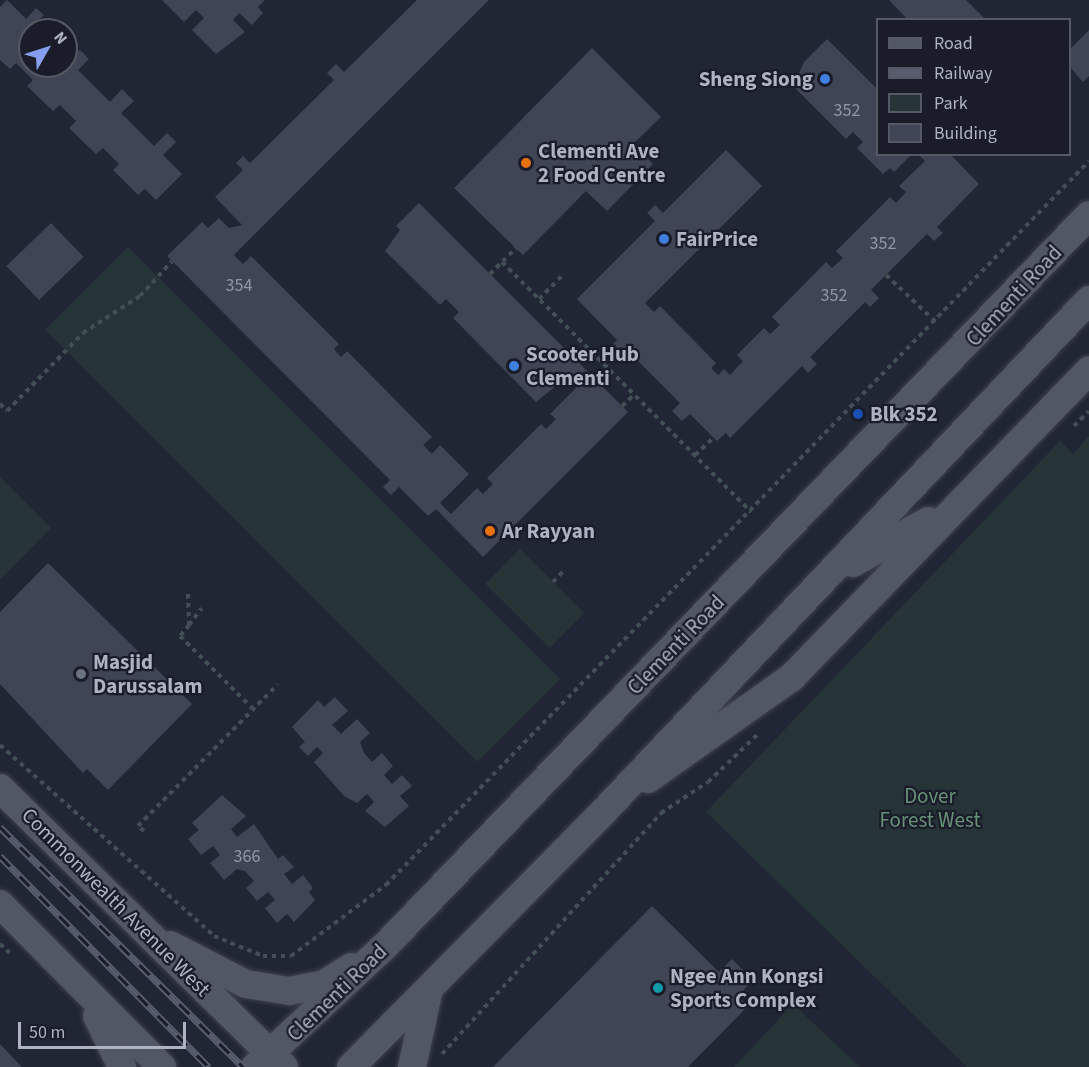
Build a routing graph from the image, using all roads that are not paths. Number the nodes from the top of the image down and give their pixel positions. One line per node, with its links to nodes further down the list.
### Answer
1 (1089, 215): 10 (main road, Clementi Road)
2 (1089, 300): 5 (main road)
3 (1089, 370): 4 (main road)
4 (967, 493): 5 (main road); 7 (main road)
5 (822, 584): 7 (main road)
6 (0, 788): 9 (main road, Commonwealth Avenue West)
7 (605, 810): 12 (main road)
8 (0, 904): 11 (main road)
9 (149, 935): 10 (main road); 13 (main road, Commonwealth Avenue West)
10 (386, 945): 13 (main road, Clementi Road)
11 (74, 980): 15 (main road); 16 (main road)
12 (429, 989): 14 (main road); 17 (main road)
13 (270, 1063)
14 (423, 1066)
15 (122, 1067)
16 (162, 1067)
17 (351, 1067)

